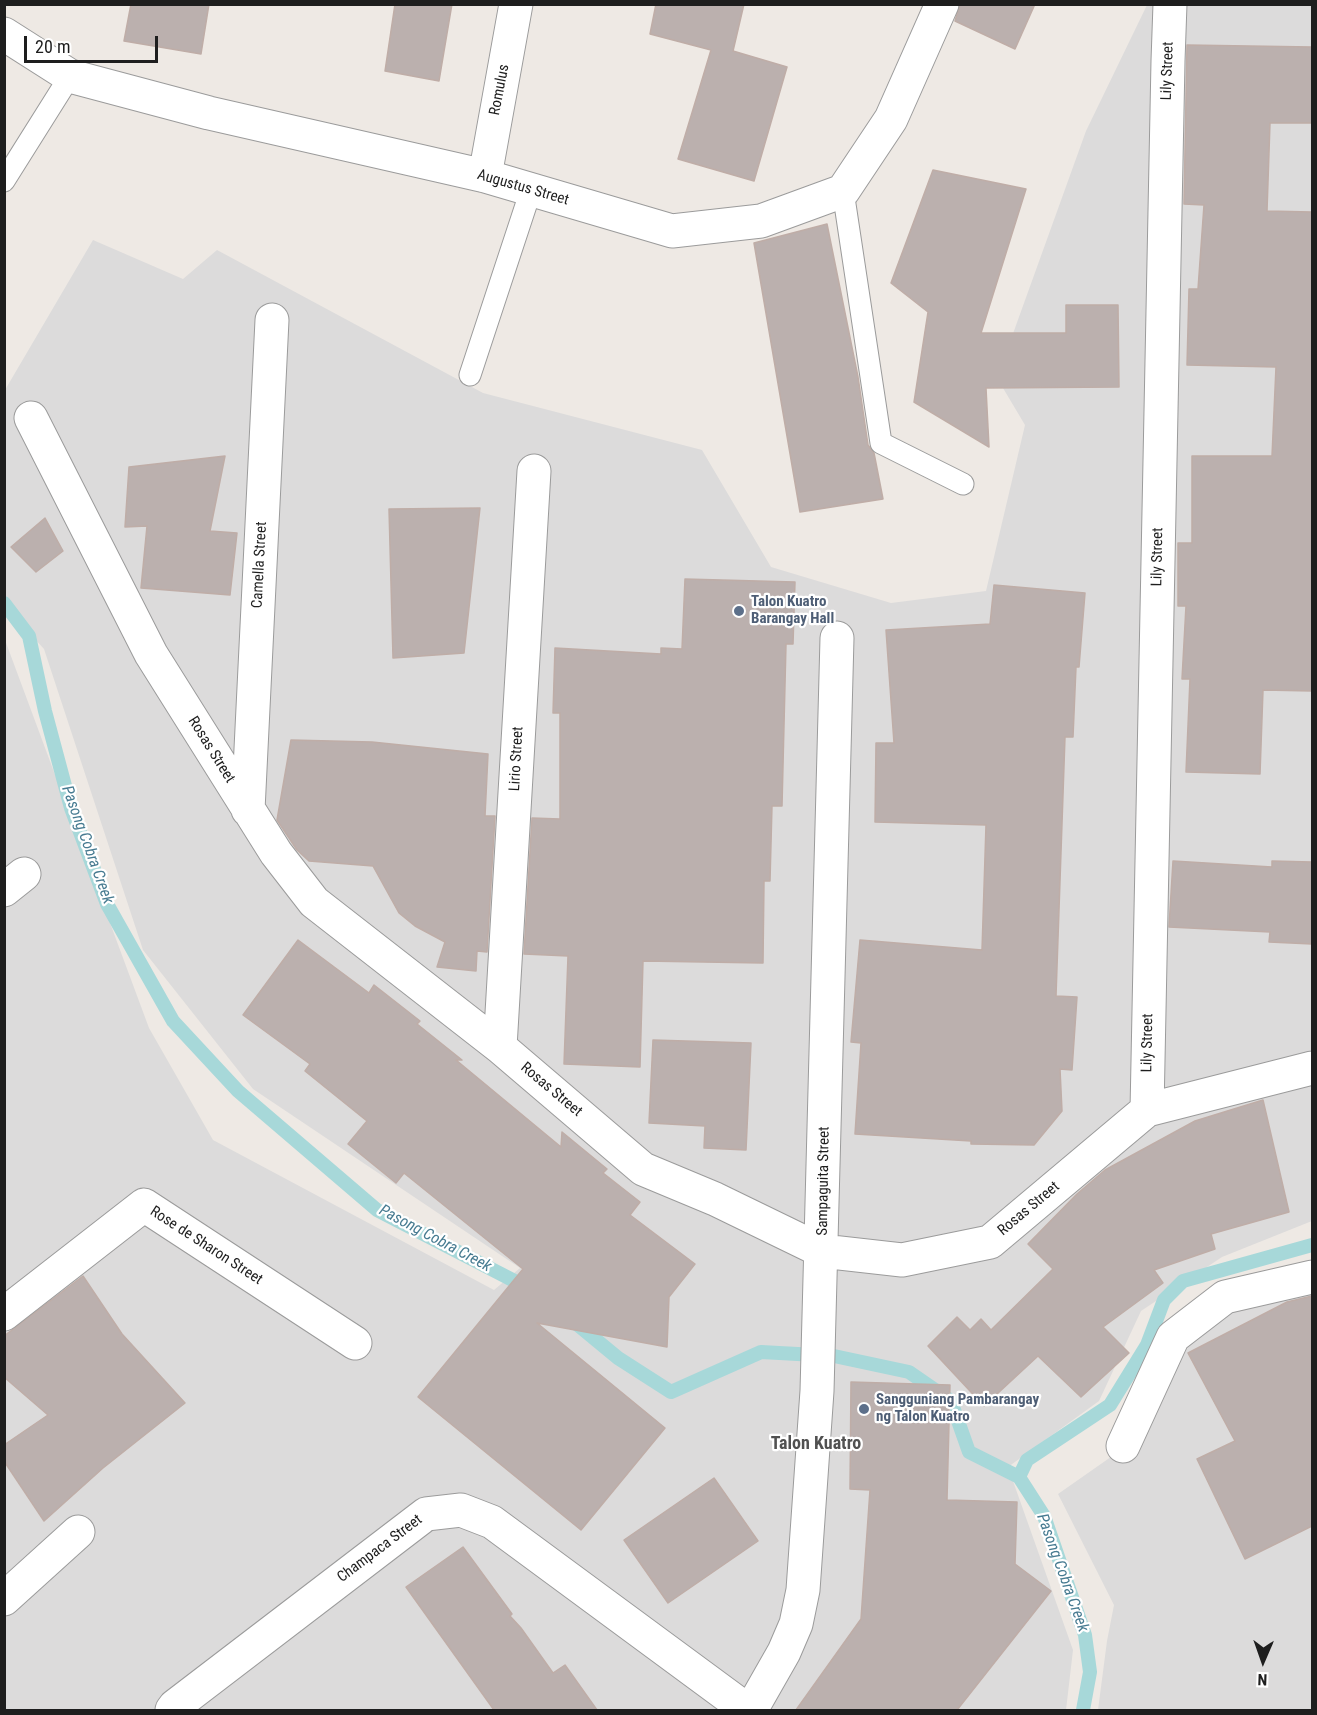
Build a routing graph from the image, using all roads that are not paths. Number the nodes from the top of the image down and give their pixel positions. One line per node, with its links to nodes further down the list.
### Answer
1 (516, 4): 6 (street, Romulus)
2 (942, 4): 9 (street)
3 (1170, 4): 19 (street, Lily Street)
4 (4, 34): 5 (street, Augustus Street)
5 (70, 76): 6 (street, Augustus Street); 7 (lane)
6 (484, 176): 8 (street, Augustus Street)
7 (4, 181)
8 (531, 190): 9 (street, Augustus Street); 11 (lane)
9 (843, 191): 14 (lane)
10 (272, 320): 16 (street, Camella Street)
11 (470, 375)
12 (31, 418): 16 (street, Rosas Street)
13 (534, 471): 17 (street, Lirio Street)
14 (963, 484)
15 (837, 638): 20 (street, Sampaguita Street)
16 (248, 810): 17 (street, Rosas Street)
17 (500, 1047): 20 (street, Rosas Street)
18 (1312, 1068): 19 (street, Rosas Street)
19 (1147, 1110): 20 (street, Rosas Street)
20 (822, 1251): 28 (street, Sampaguita Street)
21 (1312, 1277): 24 (street)
22 (4, 1314): 23 (street, Rose de Sharon Street)
23 (355, 1344)
24 (1123, 1446)
25 (78, 1532): 26 (street)
26 (4, 1599)
27 (172, 1710): 28 (street, Champaca Street)
28 (749, 1710)

